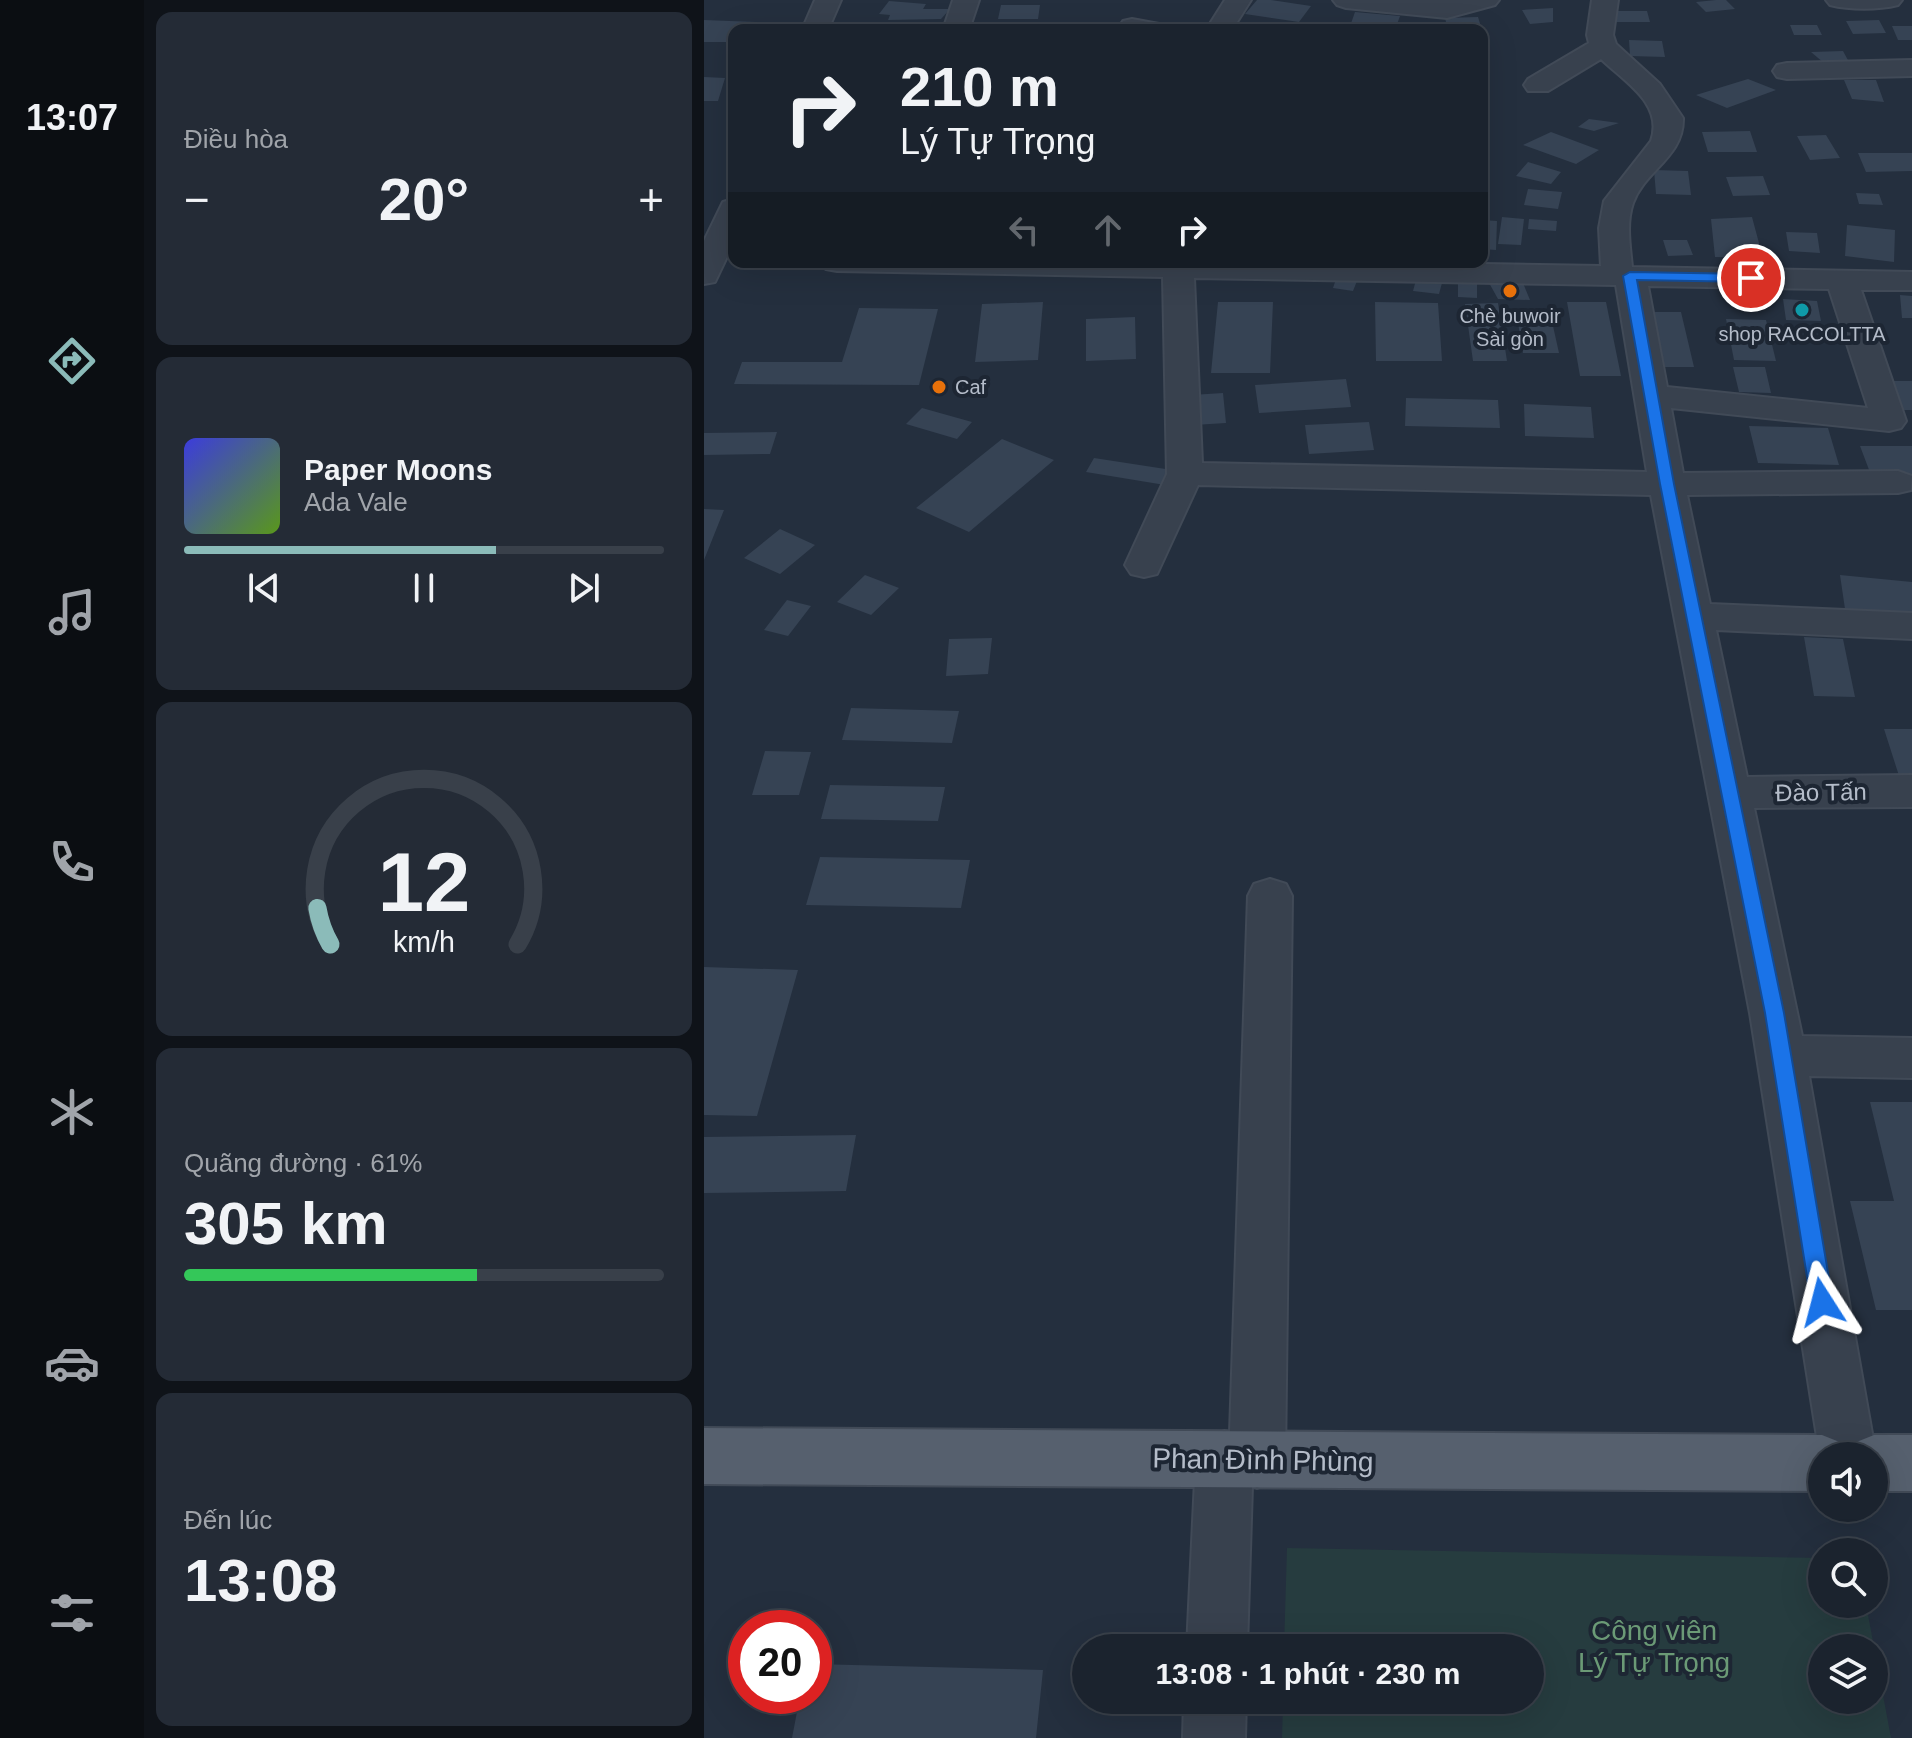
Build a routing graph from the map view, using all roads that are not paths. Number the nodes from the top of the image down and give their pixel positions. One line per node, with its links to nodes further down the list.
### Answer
1 (828, 0): 11 (street)
2 (966, 0): 12 (street)
3 (1238, 0): 13 (street)
4 (1346, 0): 5 (street)
5 (1486, 0)
6 (1605, 0): 14 (street)
7 (1839, 0): 8 (street)
8 (1889, 0)
9 (1909, 0): 10 (street)
10 (1912, 5)
11 (818, 24)
12 (958, 24)
13 (1223, 24)
14 (1603, 46): 17 (street); 22 (street)
15 (1912, 68): 16 (street)
16 (1787, 71)
17 (1538, 85)
18 (728, 223): 19 (street)
19 (714, 257)
20 (1162, 268): 21 (street)
21 (1178, 269): 22 (street); 26 (street)
22 (1624, 276): 23 (street); 25 (street)
23 (1842, 280): 24 (street); 25 (street)
24 (1912, 281)
25 (1651, 396): 28 (street)
26 (1185, 474): 28 (street); 29 (street)
27 (1898, 482): 28 (street)
28 (1667, 484): 30 (street)
29 (1144, 565)
30 (1693, 616): 31 (street); 33 (street)
31 (1912, 626)
32 (1912, 791): 33 (street, Đào Tấn)
33 (1730, 793): 35 (street)
34 (1270, 896): 39 (street)
35 (1782, 1056): 36 (street); 37 (street)
36 (1912, 1058)
37 (1846, 1442)
38 (704, 1456): 39 (main road, Phan Đình Phùng)
39 (1240, 1460): 40 (main road, Phan Đình Phùng); 41 (street)
40 (1808, 1463)
41 (1219, 1634)
42 (1215, 1714): 43 (street)
43 (1214, 1738)

